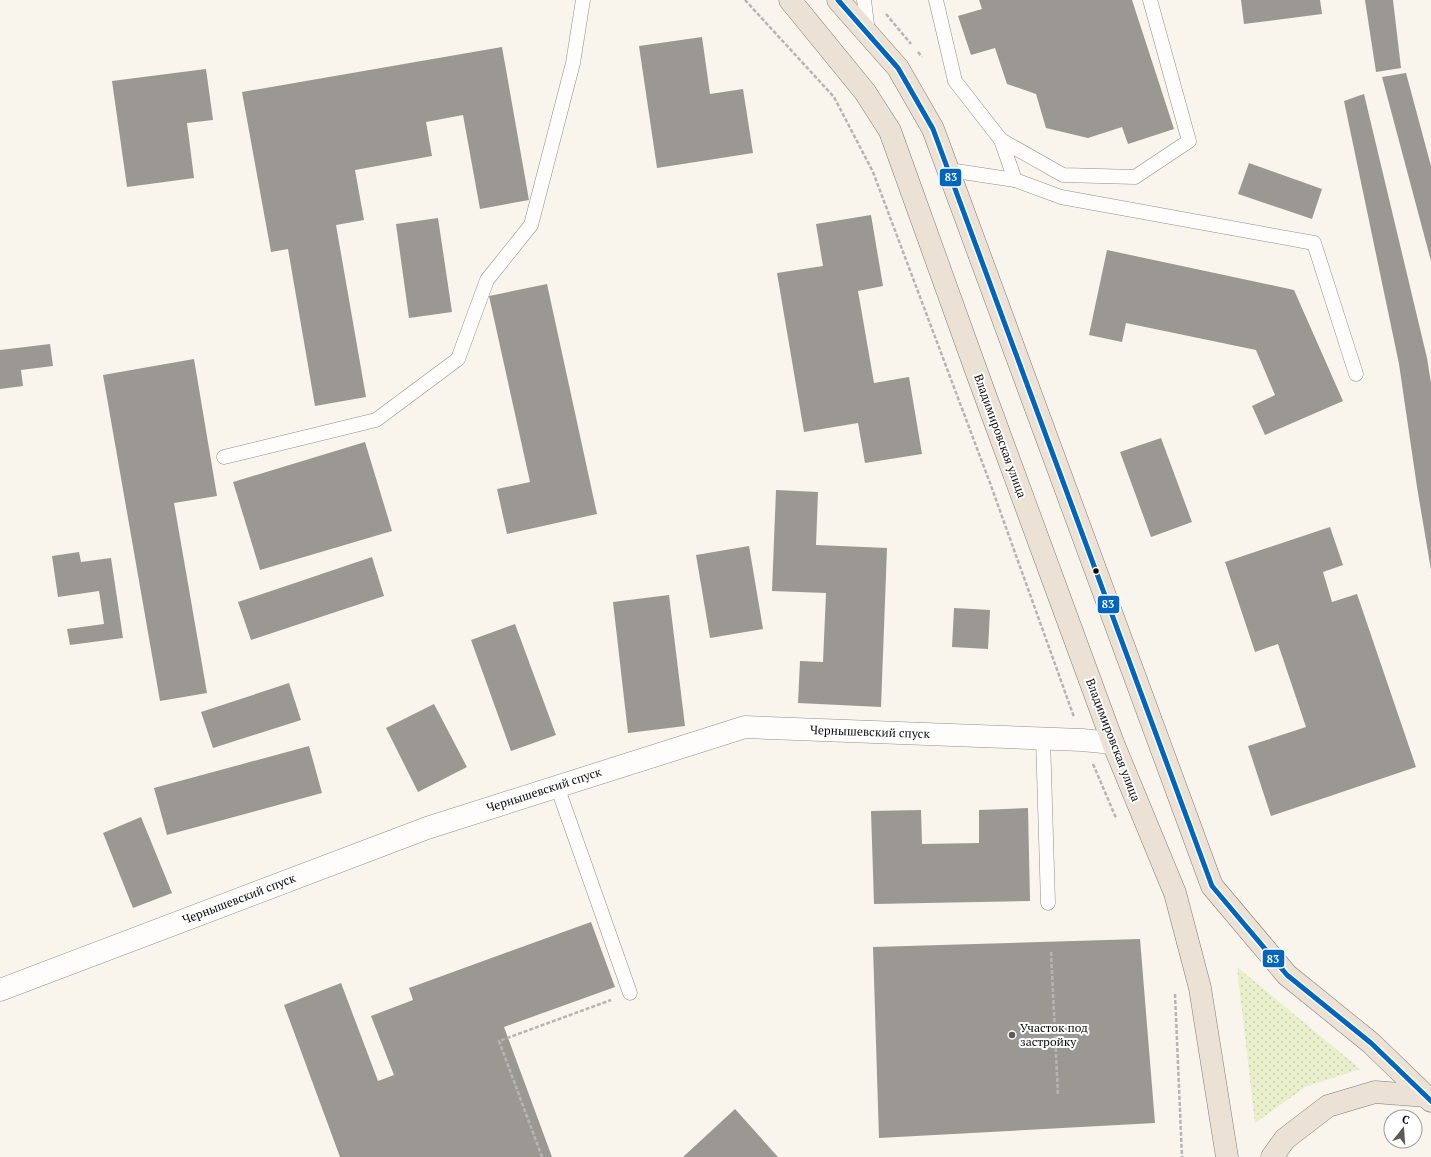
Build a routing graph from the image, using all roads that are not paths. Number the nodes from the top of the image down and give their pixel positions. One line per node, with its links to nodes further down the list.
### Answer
1 (583, 0): 12 (lane)
2 (790, 0): 14 (main road, Владимировская улица)
3 (838, 0): 7 (main road)
4 (864, 0): 7 (lane)
5 (936, 0): 8 (lane)
6 (1150, 0): 8 (lane)
7 (868, 34): 9 (main road)
8 (1001, 140): 10 (lane)
9 (949, 170): 10 (lane); 19 (main road)
10 (1015, 180): 11 (lane)
11 (1356, 374)
12 (224, 457)
13 (1043, 738): 14 (street, Чернышевский спуск); 15 (street, Чернышевский спуск); 16 (lane)
14 (1113, 743): 20 (main road, Владимировская улица)
15 (557, 786): 17 (street, Чернышевский спуск); 18 (lane)
16 (1048, 903)
17 (0, 990)
18 (630, 992)
19 (1429, 1098): 21 (main road)
20 (1227, 1157)
21 (1272, 1157)

